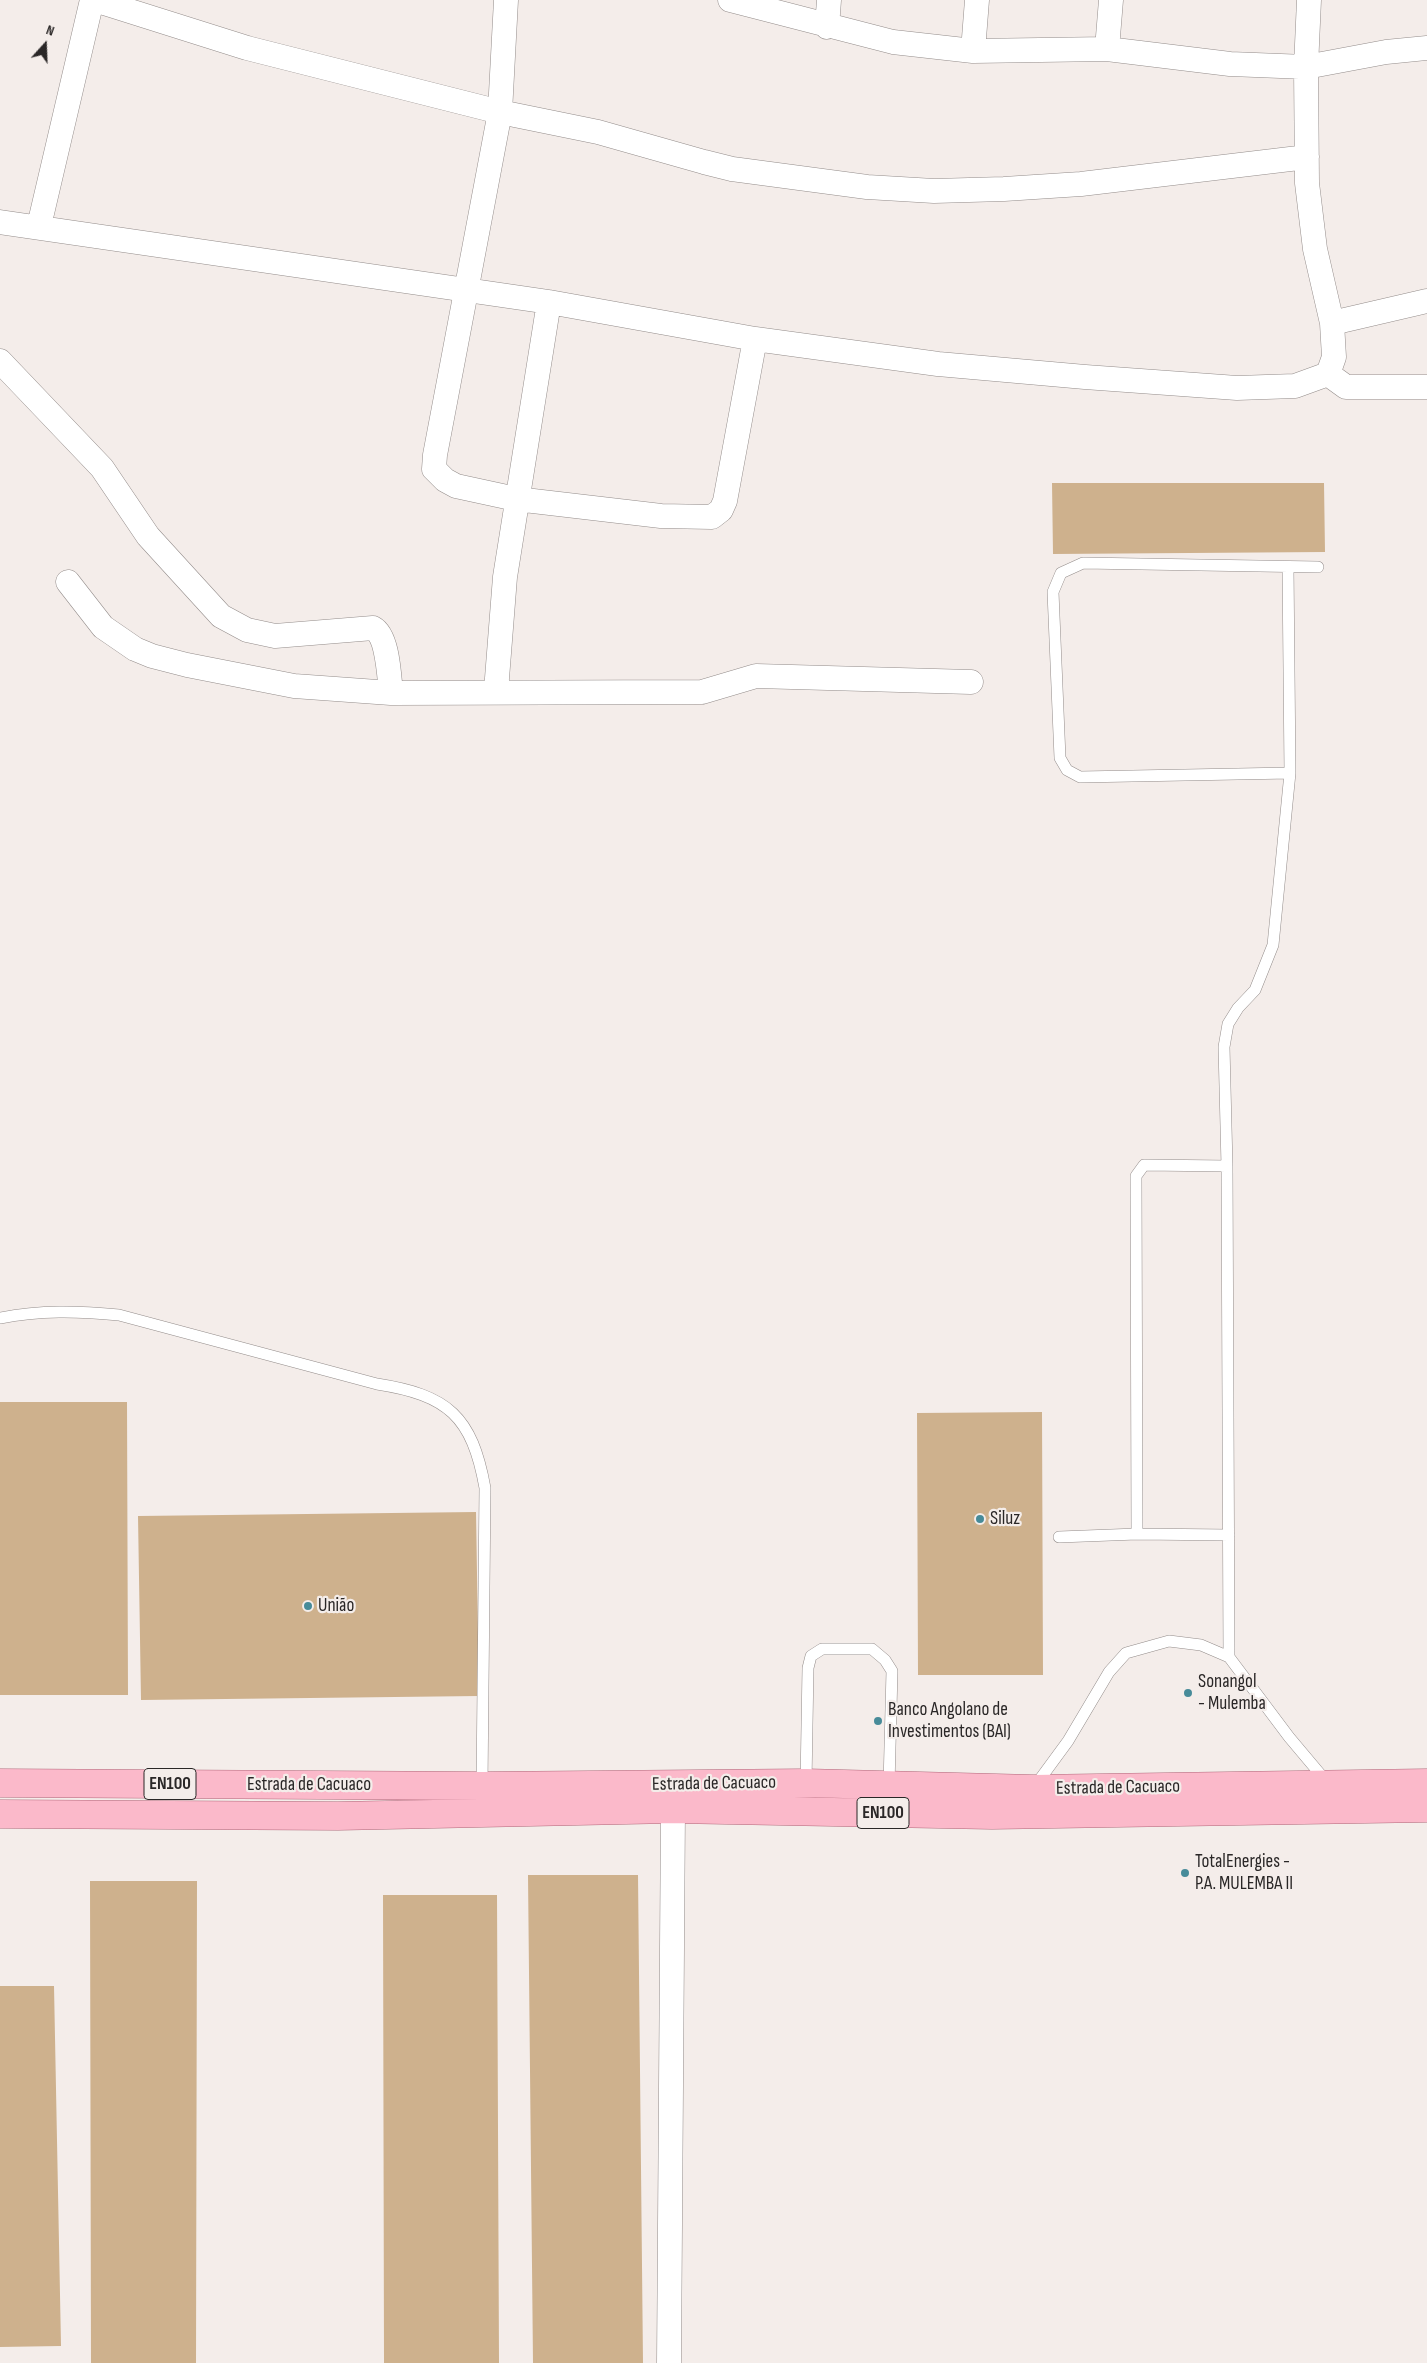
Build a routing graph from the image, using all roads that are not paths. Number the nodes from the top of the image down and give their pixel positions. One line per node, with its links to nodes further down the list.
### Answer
1 (93, 0): 13 (street); 16 (street)
2 (506, 0): 13 (street)
3 (730, 0): 8 (street)
4 (829, 0): 8 (street)
5 (978, 0): 11 (street)
6 (1111, 0): 9 (street)
7 (1309, 0): 12 (street)
8 (827, 27): 11 (street)
9 (1106, 48): 11 (street); 12 (street)
10 (1427, 48): 12 (street)
11 (973, 51)
12 (1306, 67): 14 (street)
13 (500, 112): 14 (street); 17 (street)
14 (1307, 158): 20 (street)
15 (0, 222): 16 (street)
16 (39, 226): 17 (street)
17 (467, 291): 19 (street); 25 (street)
18 (1427, 301): 20 (street)
19 (549, 302): 21 (street); 25 (street)
20 (1332, 323): 23 (street)
21 (755, 339): 23 (street); 25 (street)
22 (0, 362): 31 (street)
23 (1328, 374): 24 (street)
24 (1427, 387)
25 (516, 499): 30 (street)
26 (1288, 567): 27 (lane); 32 (lane); 32 (lane)
27 (1318, 567)
28 (68, 582): 31 (street)
29 (971, 682): 30 (street)
30 (496, 691): 31 (street)
31 (391, 692)
32 (1290, 773): 33 (lane)
33 (1227, 1166): 35 (lane); 36 (lane)
34 (0, 1318): 44 (lane)
35 (1137, 1534): 36 (lane); 37 (lane)
36 (1230, 1535): 38 (lane)
37 (1059, 1537)
38 (1229, 1657): 42 (lane); 45 (lane)
39 (0, 1783): 44 (main road, Estrada de Cacuaco / EN100)
40 (806, 1783): 43 (main road, Estrada de Cacuaco / EN100); 43 (lane); 44 (main road, Estrada de Cacuaco / EN100)
41 (1427, 1783): 42 (main road, Estrada de Cacuaco / EN100)
42 (1329, 1784): 45 (main road, Estrada de Cacuaco / EN100)
43 (889, 1785): 45 (main road, Estrada de Cacuaco / EN100)
44 (482, 1786)
45 (1033, 1789)
46 (1427, 1808): 47 (main road, Estrada de Cacuaco / EN100)
47 (673, 1809): 48 (main road, Estrada de Cacuaco / EN100); 49 (street)
48 (0, 1814)
49 (669, 2363)

